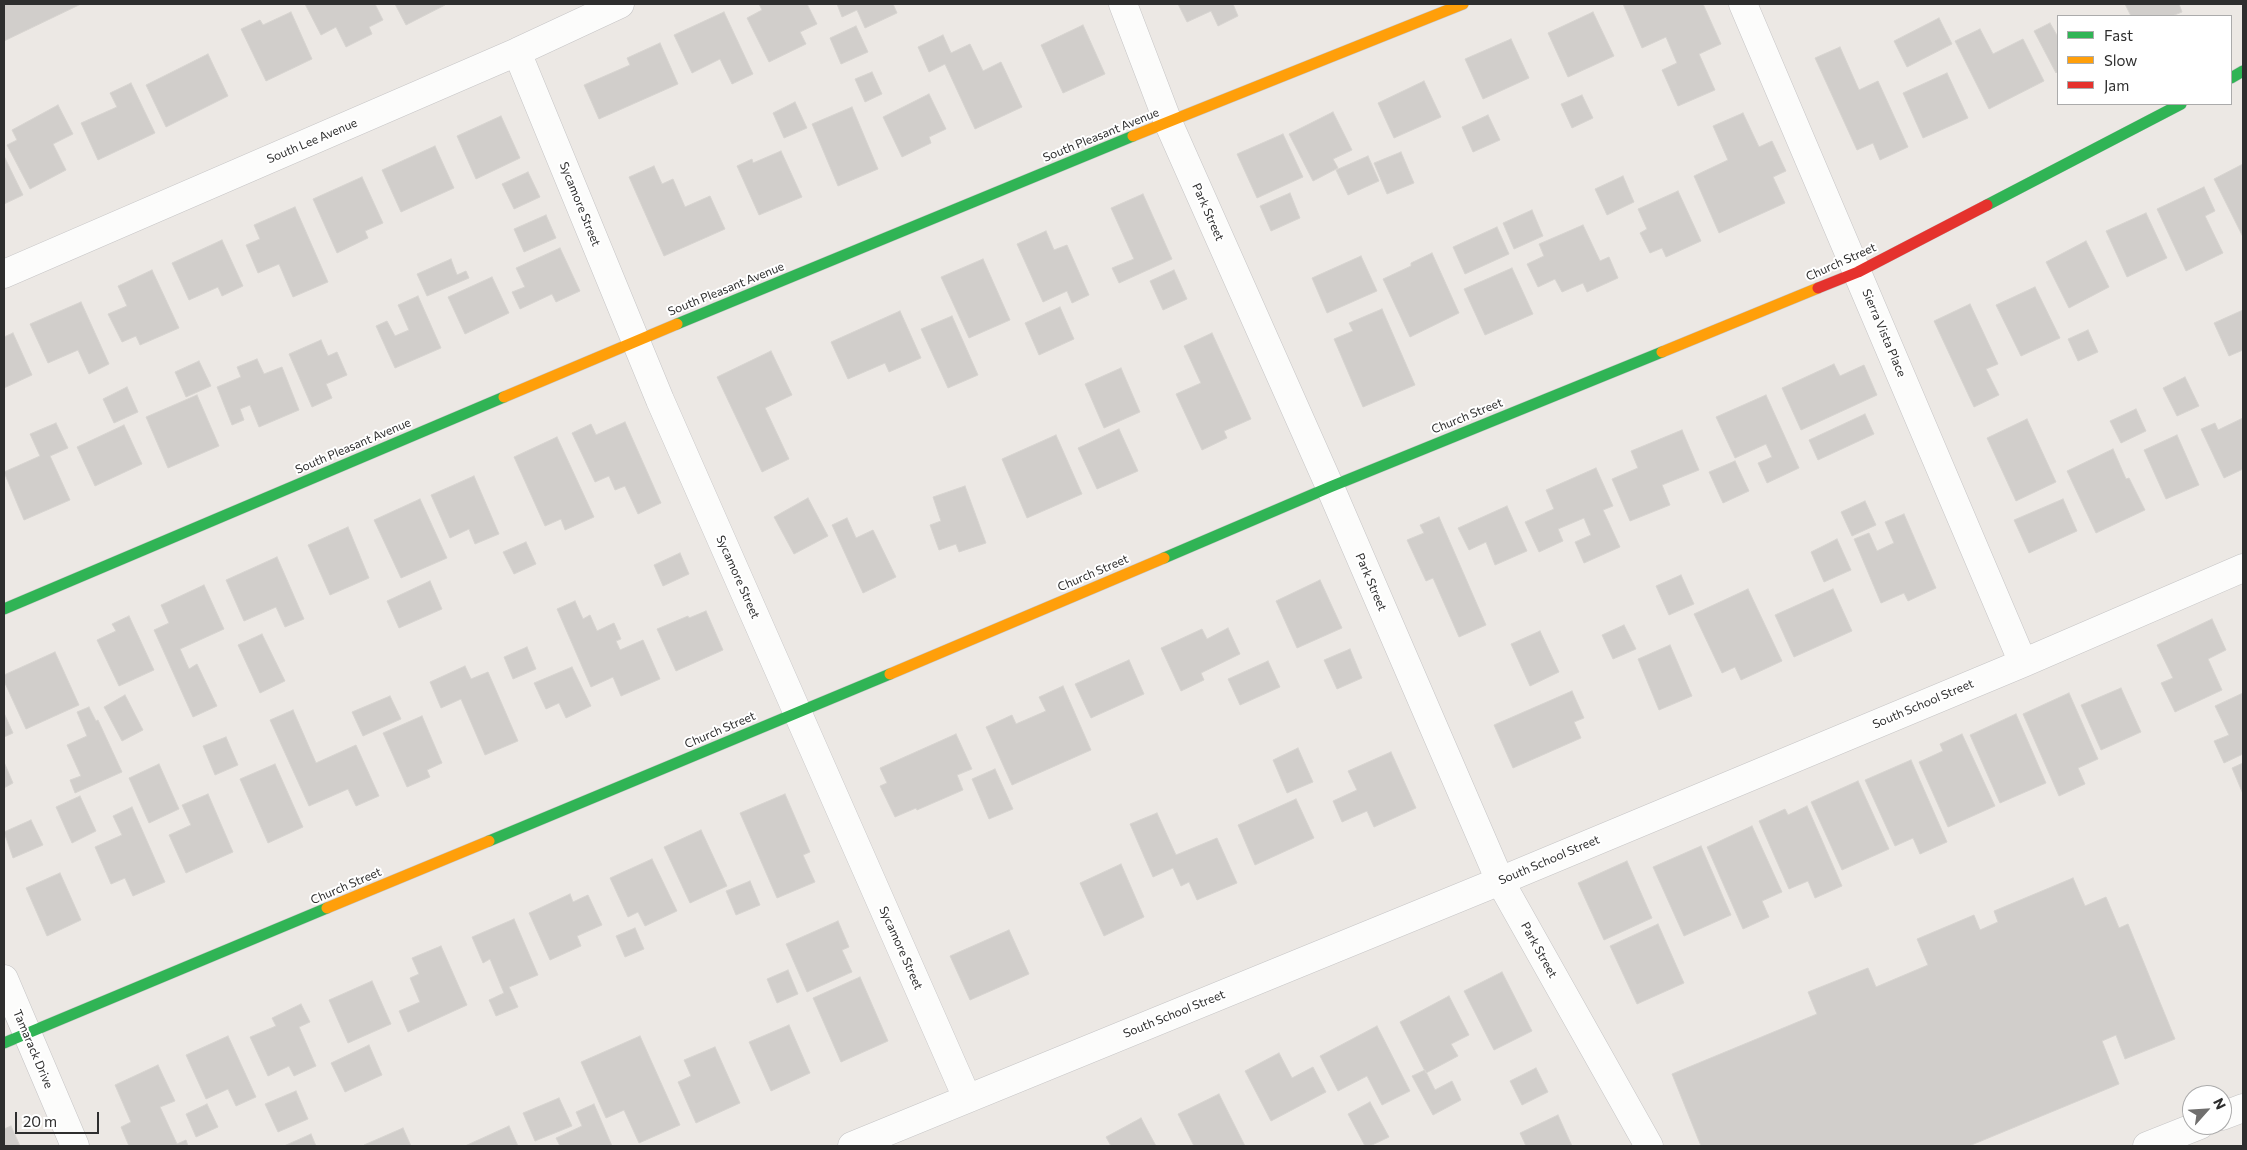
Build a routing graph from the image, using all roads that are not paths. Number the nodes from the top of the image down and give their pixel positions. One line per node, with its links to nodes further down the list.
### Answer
1 (620, 4): 5 (street, South Lee Avenue)
2 (1123, 4): 7 (street, Park Street)
3 (1463, 4): 7 (street, South Pleasant Avenue)
4 (1743, 4): 8 (street, Sierra Vista Place)
5 (517, 52): 9 (street, South Lee Avenue); 10 (street, Sycamore Street)
6 (2179, 105): 8 (street, Church Street)
7 (1168, 122): 10 (street, South Pleasant Avenue); 11 (street, Park Street)
8 (1858, 272): 11 (street, Church Street); 14 (street, Sierra Vista Place)
9 (4, 274)
10 (636, 341): 13 (street, South Pleasant Avenue); 15 (street, Sycamore Street)
11 (1330, 487): 15 (street, Church Street); 16 (street, Park Street)
12 (2243, 569): 14 (street, South School Street)
13 (4, 609)
14 (2023, 663): 16 (street, South School Street)
15 (797, 713): 18 (street, Church Street); 19 (street, Sycamore Street)
16 (1500, 880): 19 (street, South School Street); 23 (street, Park Street)
17 (4, 978): 18 (street, Tamarack Drive)
18 (15, 1038): 21 (street, Tamarack Drive)
19 (967, 1098): 22 (street, South School Street)
20 (2182, 1132): 24 (street)
21 (74, 1146)
22 (852, 1146)
23 (1649, 1146)
24 (2147, 1146)

